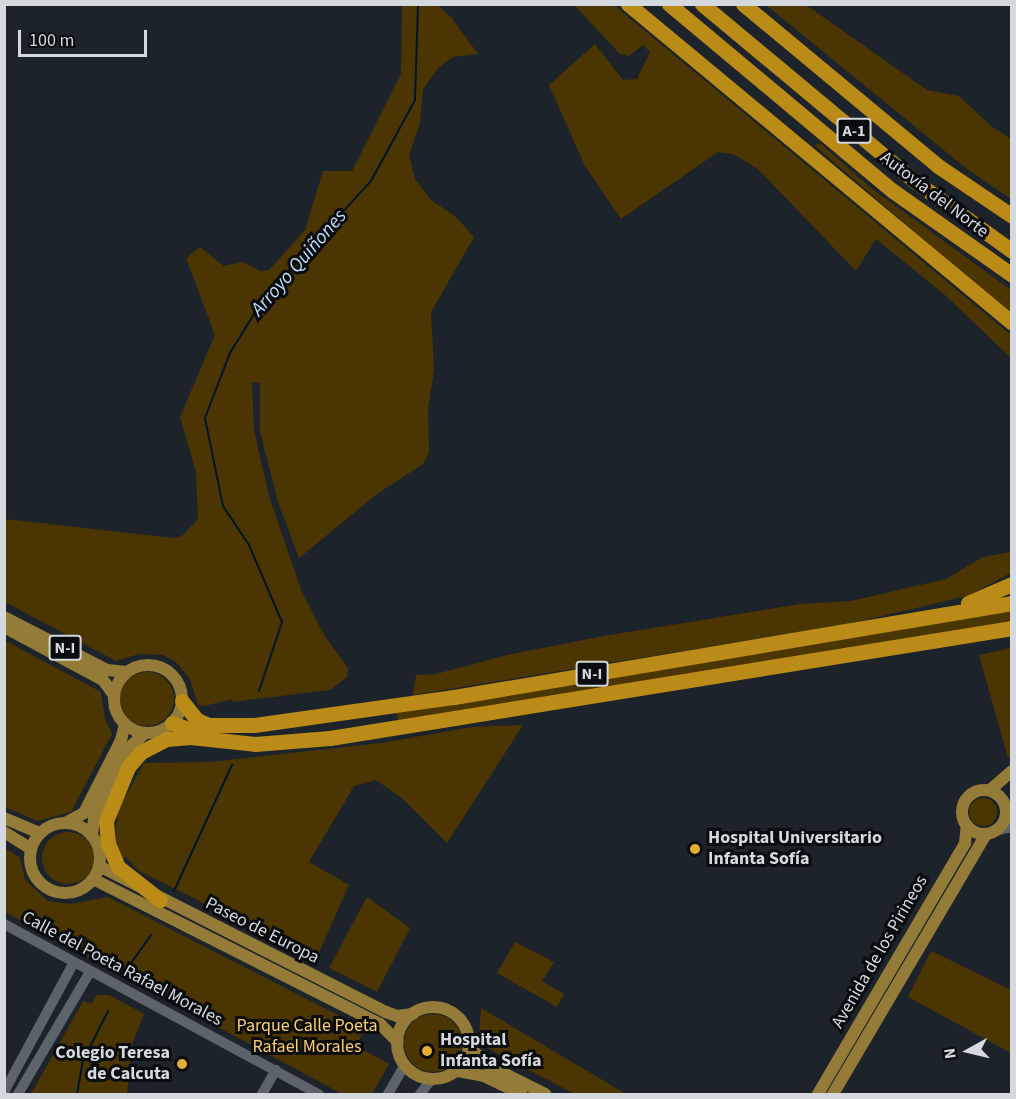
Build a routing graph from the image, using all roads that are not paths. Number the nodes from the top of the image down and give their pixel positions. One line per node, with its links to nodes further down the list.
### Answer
1 (627, 4): 8 (highway)
2 (669, 4): 7 (highway, Autovía del Norte / A-1)
3 (702, 4): 6 (highway, Autovía del Norte / A-1)
4 (743, 4): 5 (highway)
5 (1011, 216)
6 (1011, 251)
7 (1011, 276)
8 (1011, 323)
9 (1011, 584): 11 (highway)
10 (1011, 603): 11 (highway, N-I)
11 (933, 616): 17 (highway, N-I)
12 (4, 617): 15 (main road, N-I)
13 (4, 627): 16 (main road, N-I)
14 (1011, 628): 21 (highway, N-I)
15 (127, 672): 16 (main road); 17 (main road, N-I)
16 (114, 694): 19 (main road, N-I)
17 (182, 701): 18 (main road)
18 (172, 723): 20 (main road); 21 (highway, N-I)
19 (125, 724): 20 (main road); 27 (main road)
20 (145, 733): 33 (main road)
21 (225, 742): 37 (highway)
22 (1011, 771): 24 (main road)
23 (1011, 789): 25 (main road)
24 (990, 790): 25 (main road); 28 (main road)
25 (1008, 810): 31 (main road)
26 (4, 818): 32 (main road)
27 (67, 822): 32 (main road); 33 (main road)
28 (967, 825): 31 (main road); 56 (main road, Avenida de los Pirineos)
29 (1011, 827): 31 (street)
30 (4, 832): 34 (main road)
31 (992, 832): 57 (main road, Avenida de los Pirineos)
32 (39, 833): 34 (main road)
33 (93, 835): 35 (main road)
34 (31, 849): 36 (main road)
35 (99, 867): 36 (main road); 37 (main road, Paseo de Europa)
36 (93, 879): 42 (main road, Paseo de Europa)
37 (160, 900): 41 (main road, Paseo de Europa)
38 (4, 924): 39 (street, Calle del Poeta Rafael Morales)
39 (73, 964): 40 (street, Calle del Poeta Rafael Morales); 48 (street)
40 (90, 972): 45 (street, Calle del Poeta Rafael Morales); 49 (street)
41 (413, 1014): 42 (main road); 43 (main road)
42 (398, 1042): 44 (main road)
43 (470, 1048): 46 (main road); 55 (main road)
44 (404, 1066): 47 (main road); 52 (street)
45 (276, 1070): 50 (street); 51 (street, Calle del Poeta Rafael Morales)
46 (458, 1071): 47 (main road); 54 (main road)
47 (430, 1080): 53 (street)
48 (4, 1092)
49 (18, 1095)
50 (262, 1095)
51 (319, 1095)
52 (388, 1095)
53 (420, 1095)
54 (521, 1095)
55 (545, 1095)
56 (818, 1095)
57 (833, 1095)

